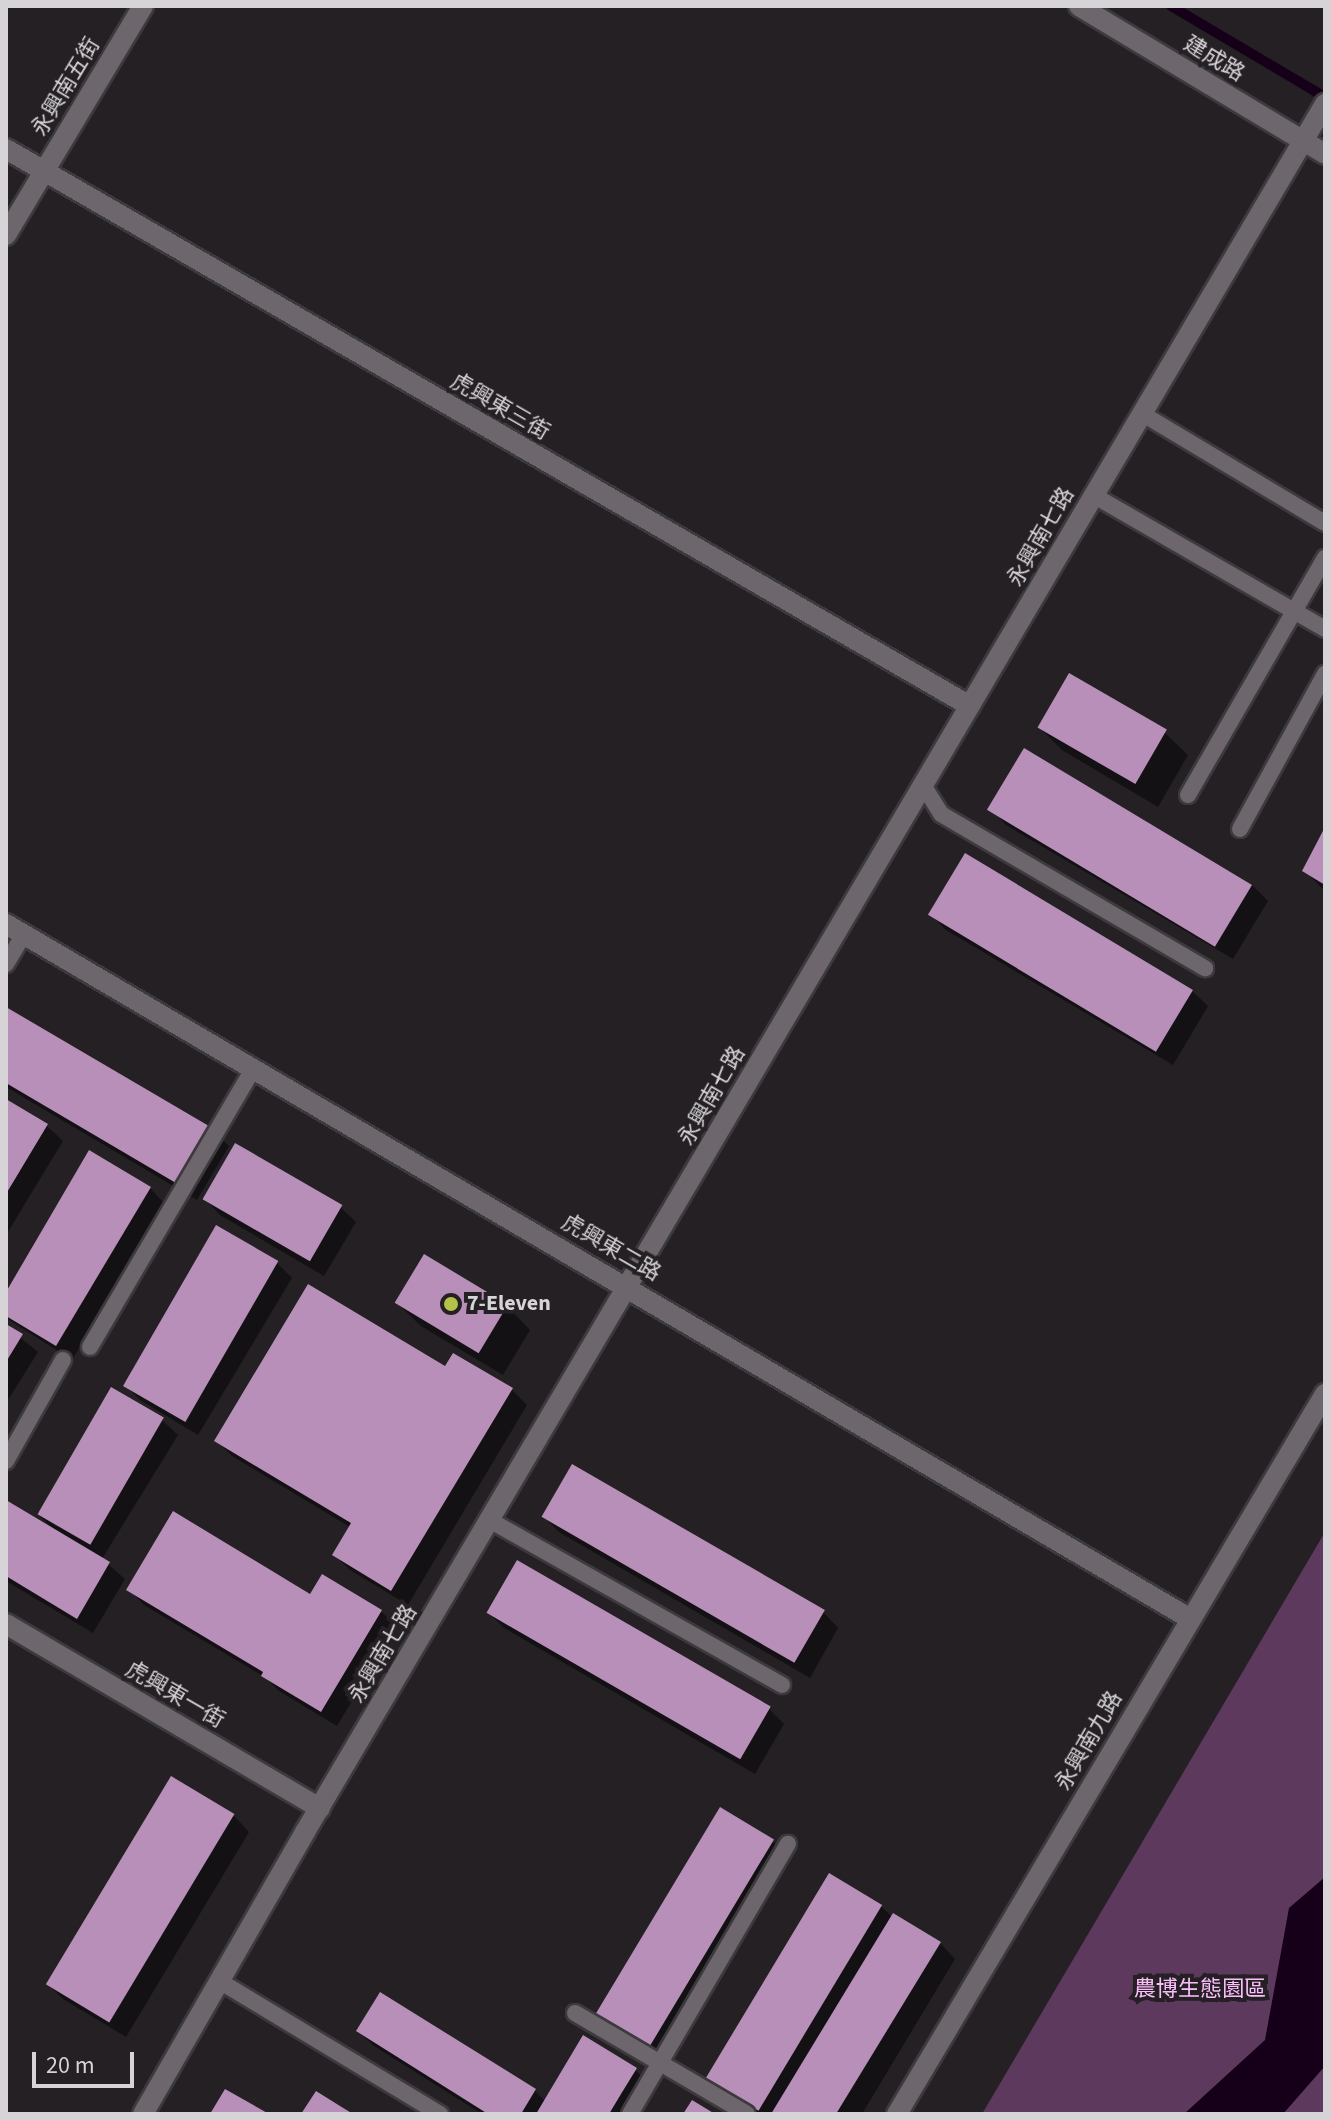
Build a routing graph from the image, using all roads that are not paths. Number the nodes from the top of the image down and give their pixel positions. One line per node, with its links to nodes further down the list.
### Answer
1 (143, 6): 7 (street, 永興南五街)
2 (1079, 6): 4 (street, 建成路)
3 (1320, 111): 4 (street, 永興南七路)
4 (1303, 140): 6 (street, 建成路); 9 (street, 永興南七路)
5 (6, 149): 7 (street, 虎興東三街)
6 (1325, 154)
7 (43, 171): 8 (street, 永興南五街); 16 (street, 虎興東三街)
8 (6, 235)
9 (1141, 413): 10 (street, 永興南七路); 11 (lane)
10 (1093, 495): 13 (lane); 16 (street, 永興南七路)
11 (1325, 523)
12 (1325, 558): 13 (lane)
13 (1294, 611): 14 (lane); 18 (lane)
14 (1325, 629)
15 (1325, 674): 19 (lane)
16 (970, 706): 17 (street, 永興南七路)
17 (923, 785): 22 (lane); 24 (street, 永興南七路)
18 (1188, 795)
19 (1240, 829)
20 (15, 929): 21 (lane); 23 (street, 虎興東二路)
21 (6, 964)
22 (1205, 968)
23 (254, 1068): 24 (street, 虎興東二路); 25 (lane)
24 (629, 1286): 29 (street, 永興南七路); 30 (street, 虎興東二路)
25 (90, 1347)
26 (63, 1360): 28 (lane)
27 (1325, 1394): 30 (street, 永興南九路)
28 (6, 1461)
29 (491, 1521): 32 (lane); 33 (street, 永興南七路)
30 (1189, 1618): 42 (street, 永興南九路)
31 (6, 1624): 33 (street, 虎興東一街)
32 (782, 1685)
33 (320, 1808): 35 (street, 永興南七路)
34 (788, 1844): 37 (lane)
35 (221, 1982): 38 (street, 永興南七路); 39 (lane)
36 (575, 2013): 37 (lane)
37 (660, 2062): 40 (lane); 41 (lane)
38 (143, 2114)
39 (440, 2114)
40 (630, 2114)
41 (747, 2114)
42 (897, 2114)

